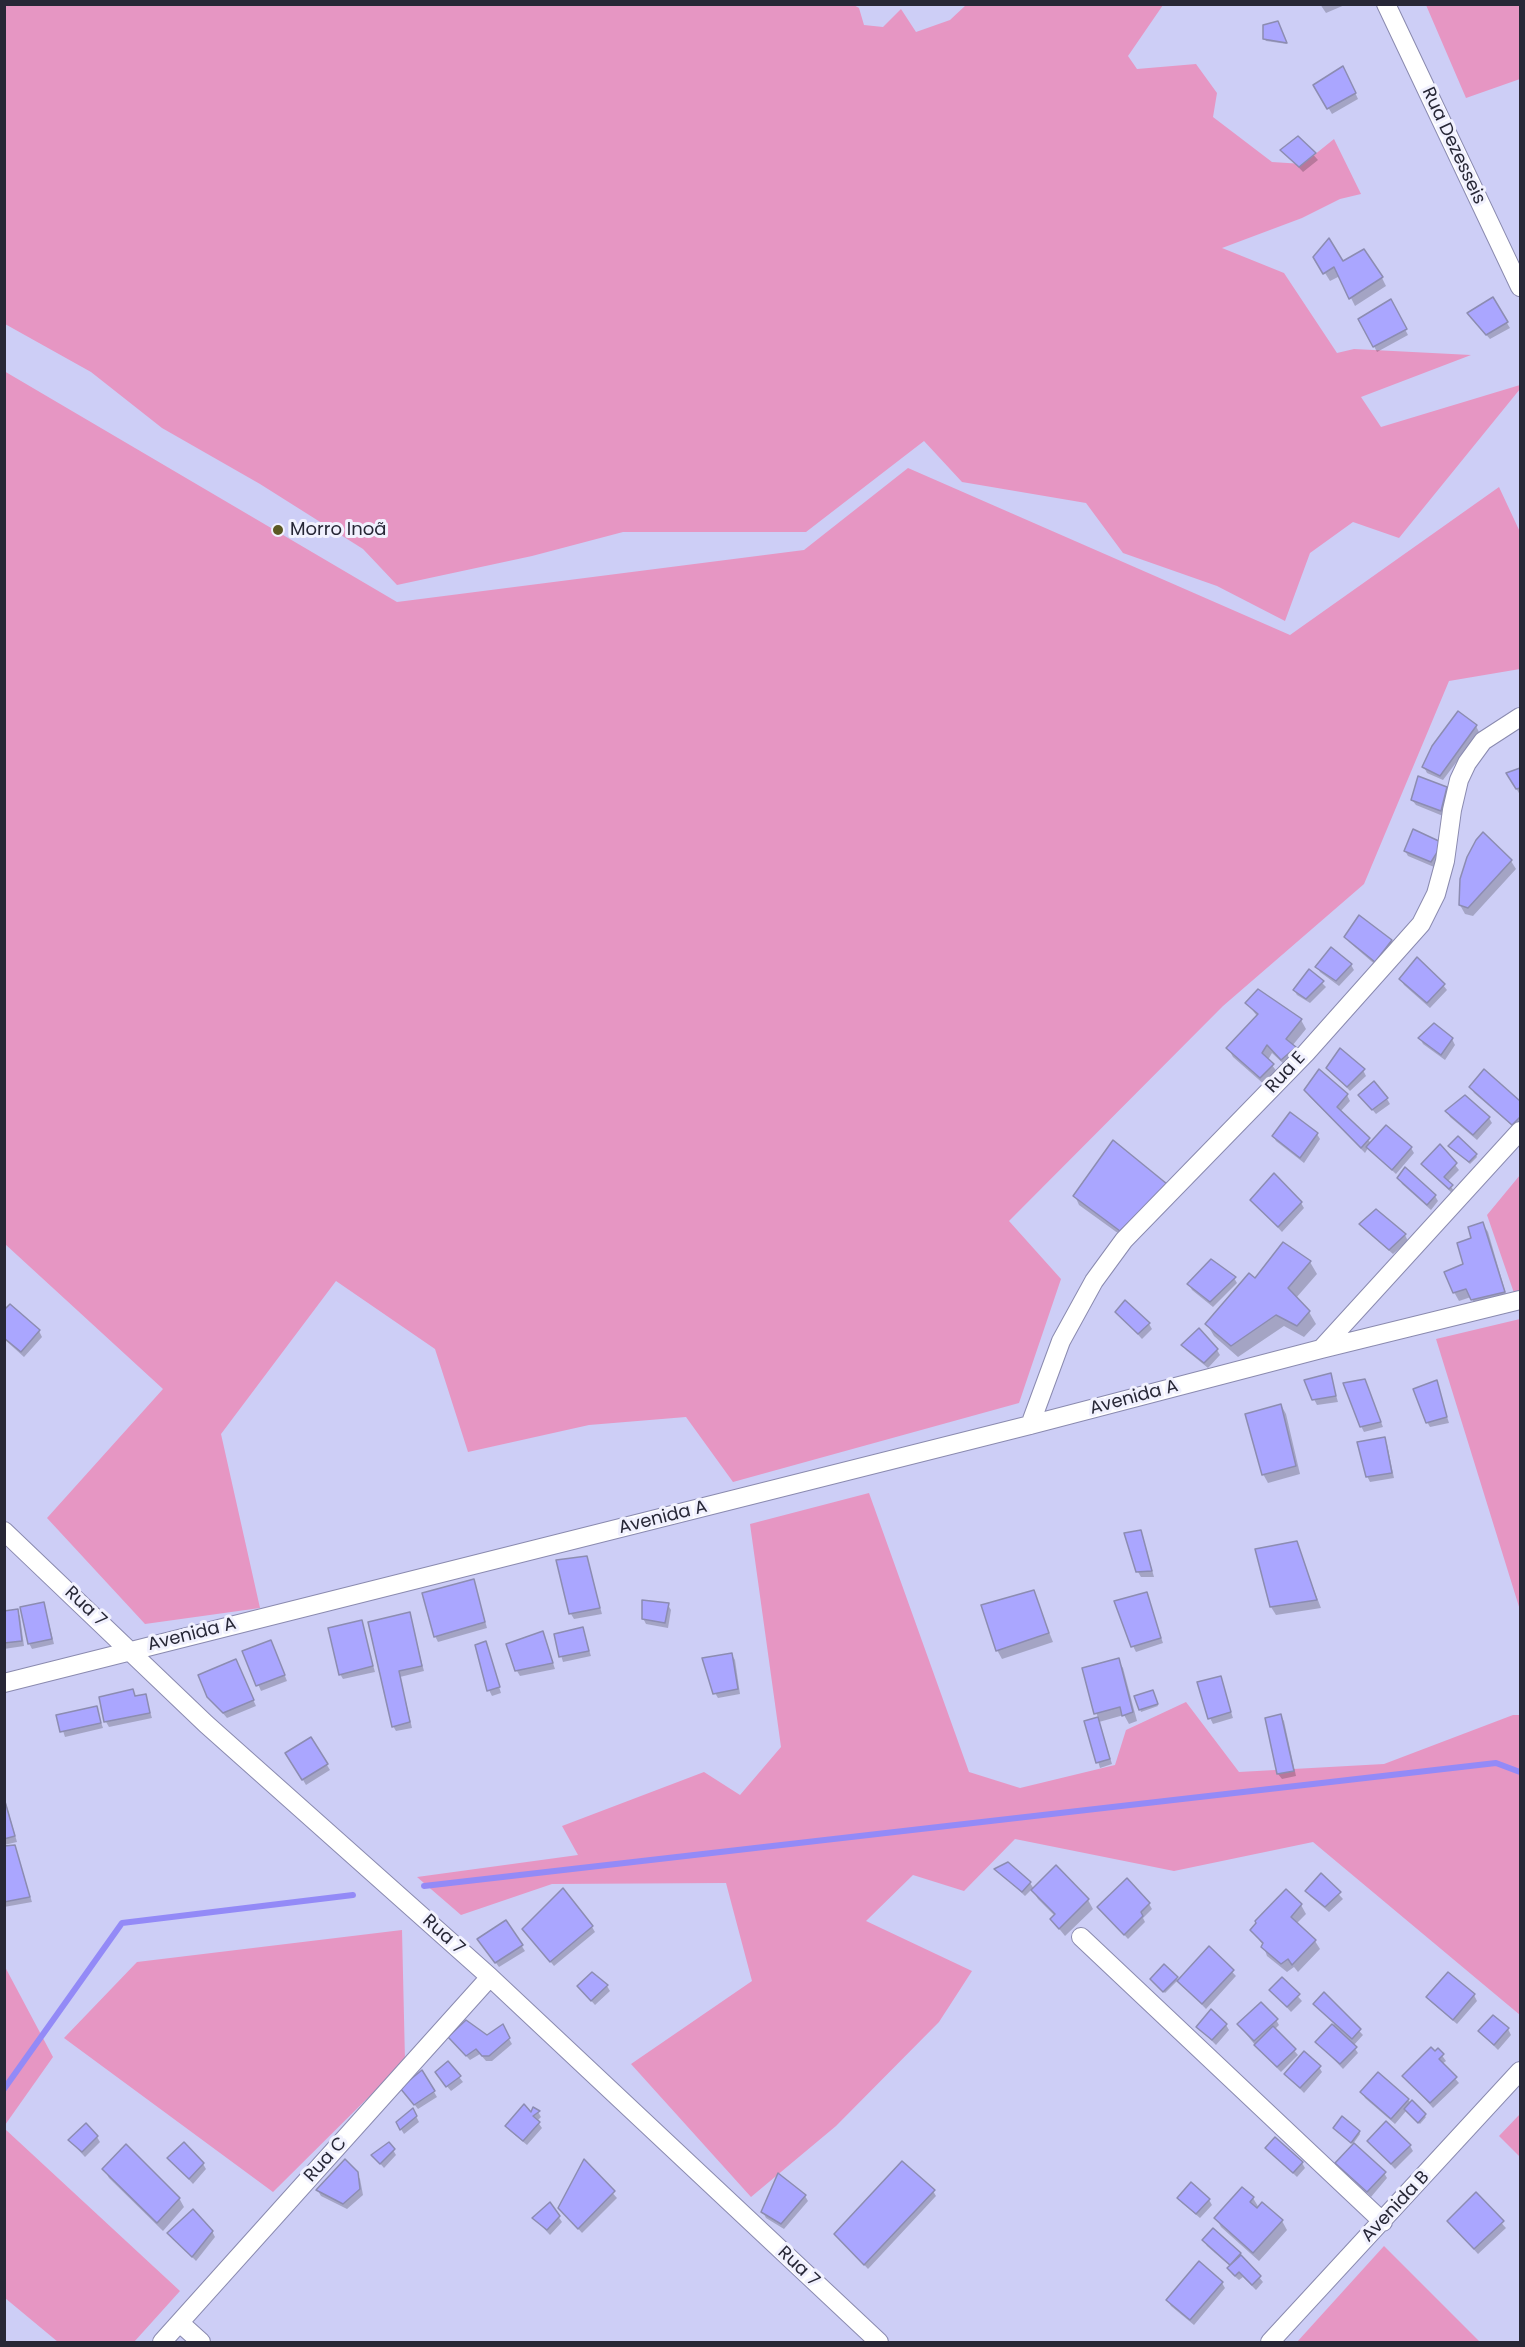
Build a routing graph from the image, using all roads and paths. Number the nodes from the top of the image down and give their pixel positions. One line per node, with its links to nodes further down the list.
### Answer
1 (1386, 4): 2 (street, Rua Dezesseis)
2 (1521, 287)
3 (1521, 717): 7 (street, Rua E)
4 (1521, 1131): 6 (street)
5 (1521, 1300): 6 (street, Avenida A)
6 (1322, 1349): 7 (street, Avenida A)
7 (1030, 1425): 9 (street, Avenida A)
8 (4, 1531): 9 (street, Rua 7)
9 (131, 1650): 10 (street, Avenida A); 12 (street, Rua 7)
10 (4, 1683)
11 (1081, 1937): 14 (street)
12 (490, 1977): 15 (street, Rua C); 18 (street, Rua 7)
13 (1521, 2070): 14 (street, Avenida B)
14 (1383, 2222): 19 (street, Avenida B)
15 (180, 2324): 16 (street, Rua C); 17 (street)
16 (162, 2343)
17 (201, 2343)
18 (879, 2343)
19 (1270, 2343)

